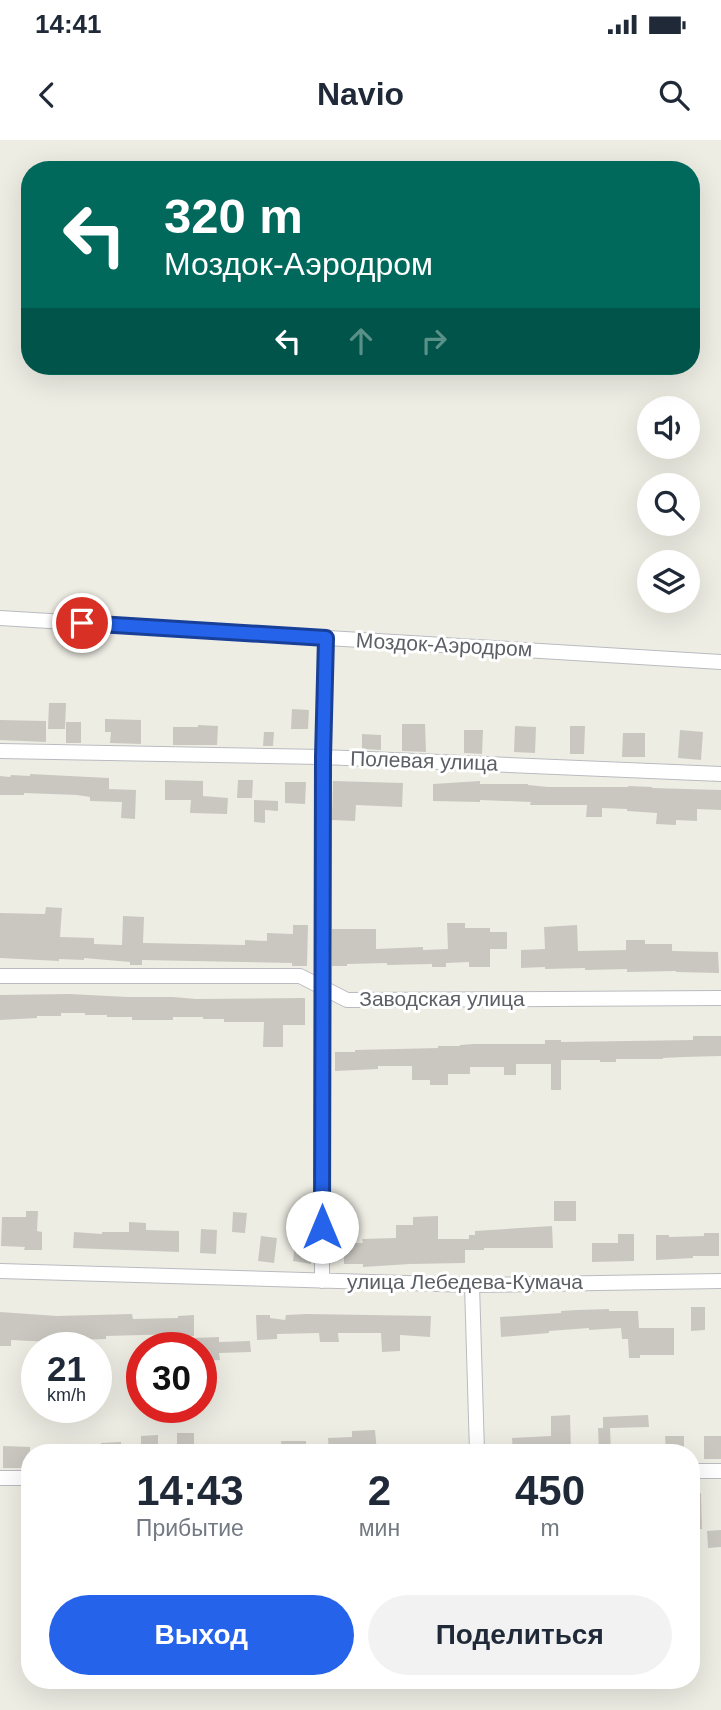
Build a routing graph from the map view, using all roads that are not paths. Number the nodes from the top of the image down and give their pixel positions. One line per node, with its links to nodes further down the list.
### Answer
1 (0, 618): 2 (street, Моздок-Аэродром)
2 (326, 638): 3 (street, Моздок-Аэродром); 5 (street)
3 (721, 662)
4 (0, 751): 5 (street, Полевая улица)
5 (323, 757): 6 (street, Полевая улица); 8 (street)
6 (721, 774)
7 (0, 976): 8 (street, Заводская улица)
8 (323, 988): 9 (street, Заводская улица); 11 (street)
9 (721, 998)
10 (0, 1271): 11 (street, улица Лебедева-Кумача)
11 (322, 1281): 13 (street, улица Лебедева-Кумача)
12 (721, 1281): 13 (street, улица Лебедева-Кумача)
13 (472, 1285): 14 (street)
14 (477, 1444)
15 (700, 1471): 16 (street)
16 (721, 1471)
17 (0, 1478): 18 (street)
18 (21, 1478)

